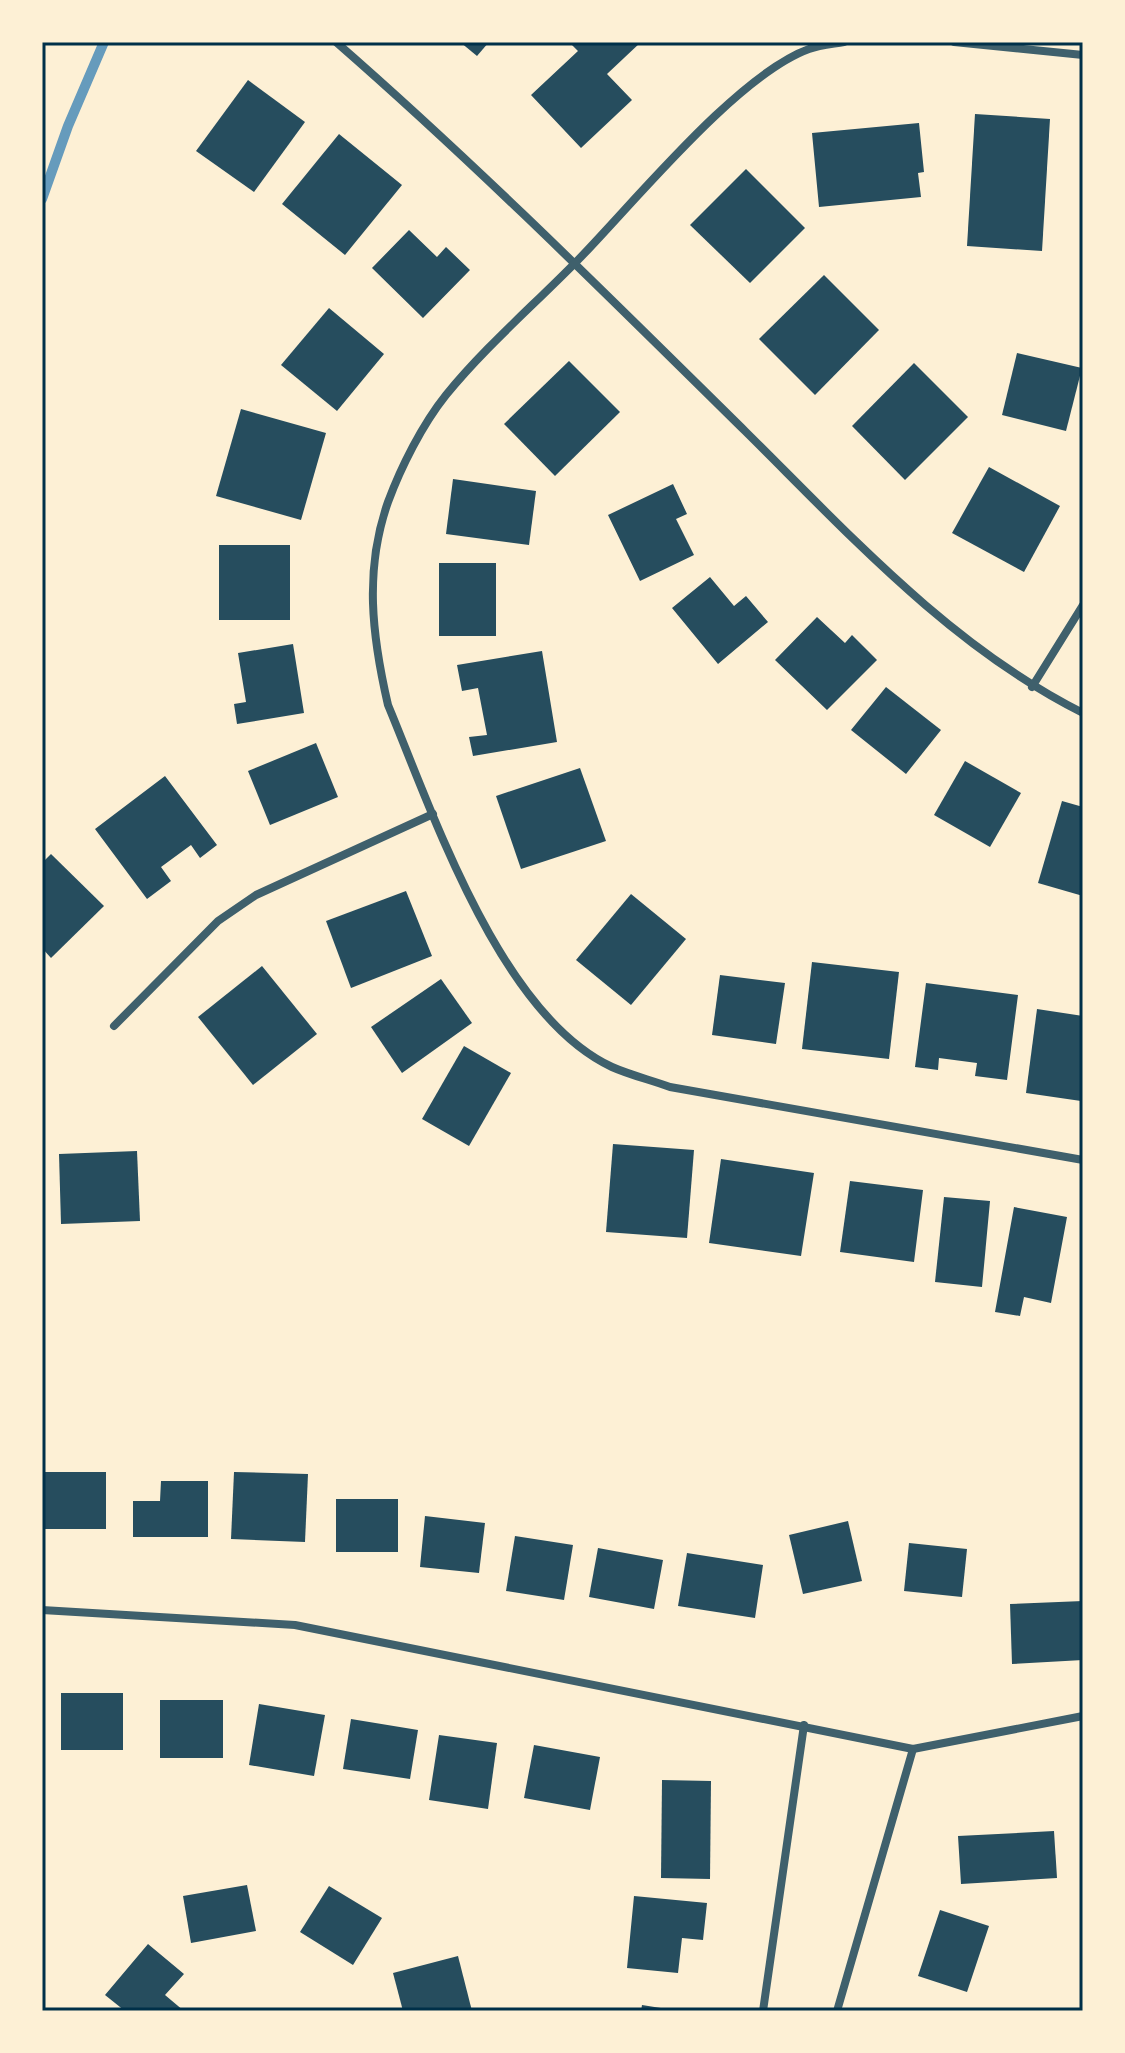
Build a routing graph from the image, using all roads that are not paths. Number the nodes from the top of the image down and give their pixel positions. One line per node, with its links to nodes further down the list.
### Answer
1 (336, 42): 5 (street)
2 (844, 42): 5 (street)
3 (954, 42): 4 (street)
4 (1083, 55)
5 (575, 264): 7 (street); 9 (street)
6 (1083, 605): 7 (street)
7 (1032, 687): 8 (street)
8 (1083, 713)
9 (433, 814): 10 (street); 11 (street)
10 (114, 1026)
11 (1083, 1160)
12 (42, 1610): 14 (street)
13 (1083, 1716): 15 (street)
14 (804, 1725): 15 (street); 16 (street)
15 (913, 1749): 17 (street)
16 (763, 2011)
17 (837, 2011)

